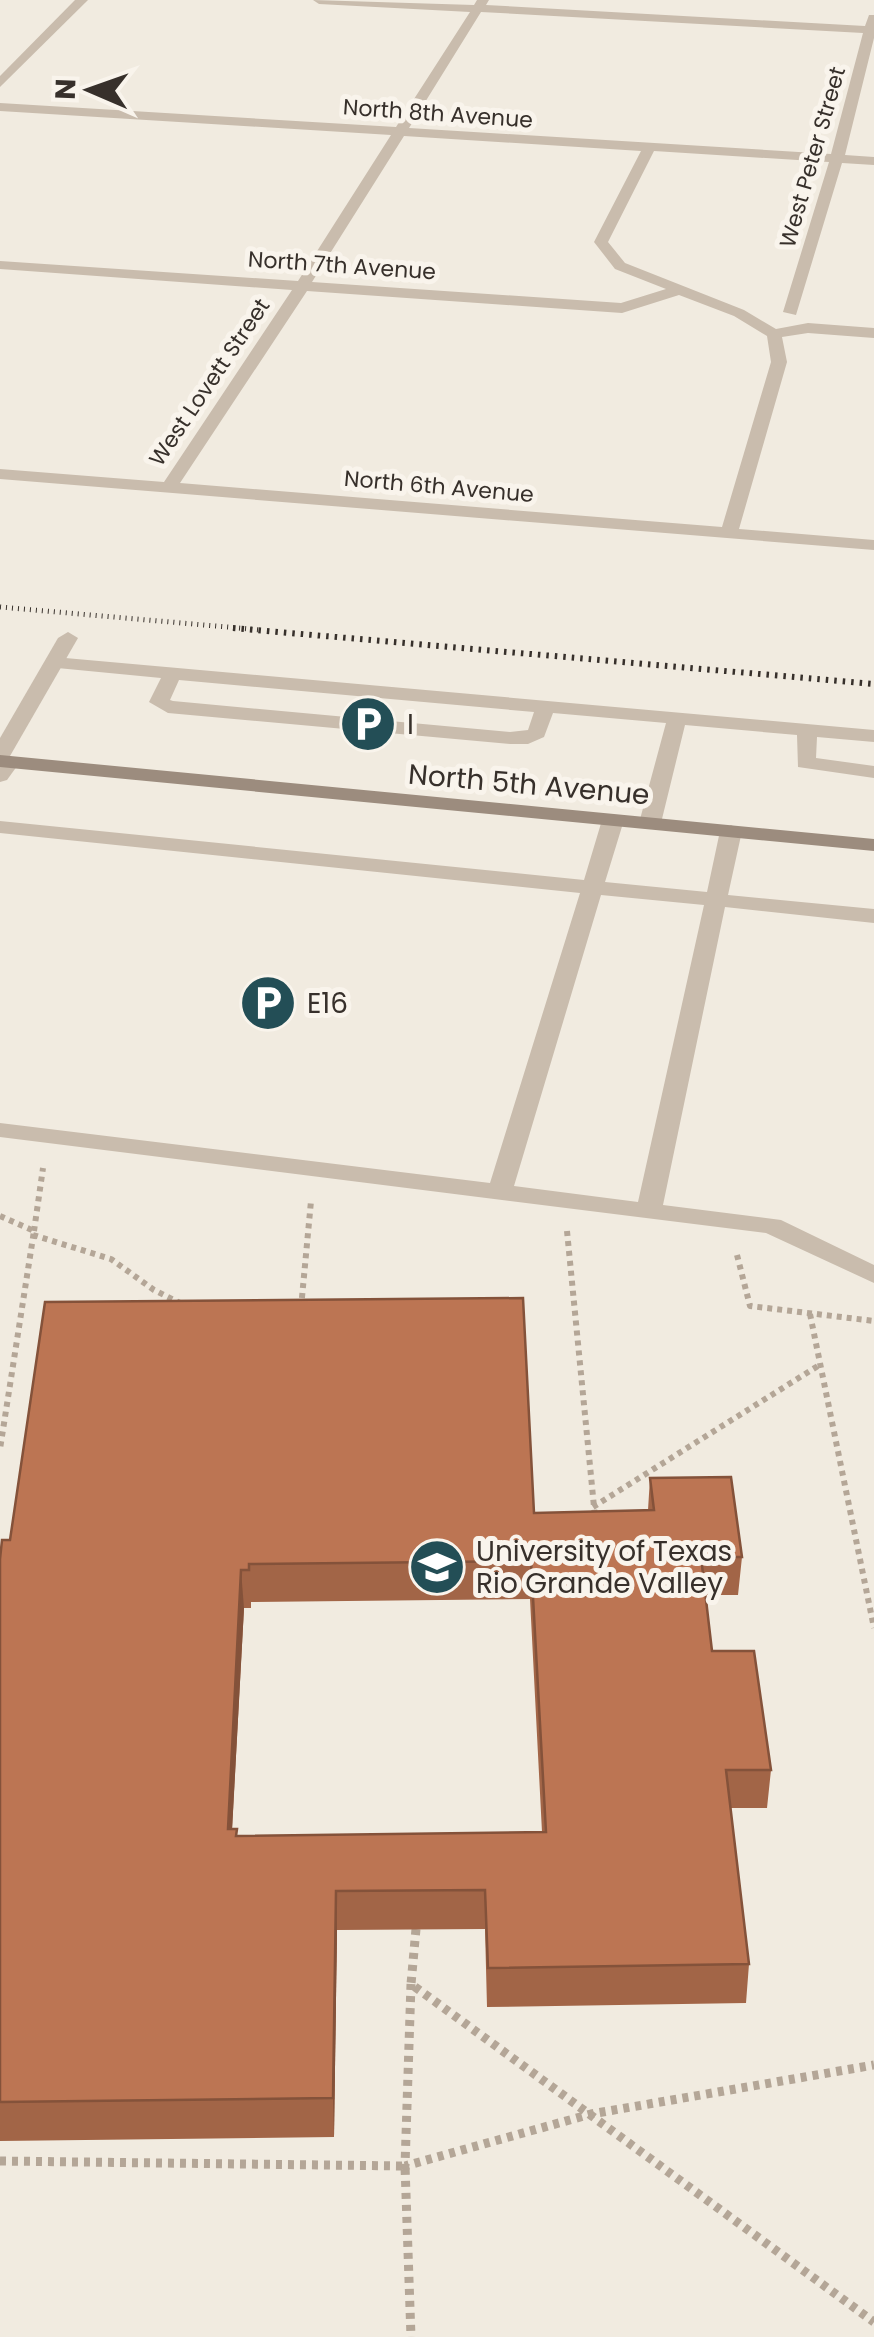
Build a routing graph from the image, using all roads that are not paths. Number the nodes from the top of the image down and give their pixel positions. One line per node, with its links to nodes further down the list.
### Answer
1 (82, 0): 6 (street)
2 (319, 0): 3 (street)
3 (480, 4): 5 (street); 8 (street, West Lovett Street)
4 (874, 14): 5 (street, West Peter Street)
5 (872, 30): 10 (street, West Peter Street)
6 (0, 83)
7 (0, 106): 8 (street, North 8th Avenue)
8 (400, 131): 9 (street, North 8th Avenue); 13 (street, West Lovett Street)
9 (650, 146): 10 (street, North 8th Avenue); 14 (street)
10 (837, 158): 11 (street, North 8th Avenue); 15 (street, West Peter Street)
11 (874, 161)
12 (0, 266): 13 (street, North 7th Avenue)
13 (303, 285): 14 (street, North 7th Avenue); 19 (street, West Lovett Street)
14 (679, 290): 17 (street)
15 (791, 312)
16 (874, 333): 17 (street)
17 (774, 334): 20 (street)
18 (0, 474): 19 (street, North 6th Avenue)
19 (169, 487): 20 (street, North 6th Avenue)
20 (729, 532): 21 (street, North 6th Avenue)
21 (874, 545)
22 (68, 638): 23 (street)
23 (54, 663): 24 (street); 29 (street)
24 (173, 673): 25 (street); 25 (street)
25 (545, 707): 26 (street)
26 (677, 719): 27 (street); 32 (street)
27 (808, 730): 28 (street); 30 (street)
28 (874, 736)
29 (2, 764): 31 (street, North 5th Avenue)
30 (874, 772)
31 (612, 820): 32 (street, North 5th Avenue); 36 (street)
32 (650, 824): 34 (street, North 5th Avenue)
33 (0, 827): 36 (street)
34 (730, 831): 35 (street, North 5th Avenue); 37 (street)
35 (874, 845)
36 (593, 888): 37 (street); 40 (street)
37 (717, 900): 38 (street); 41 (street)
38 (874, 916)
39 (0, 1130): 40 (street)
40 (500, 1192): 41 (street)
41 (649, 1210): 42 (street)
42 (874, 1276)

